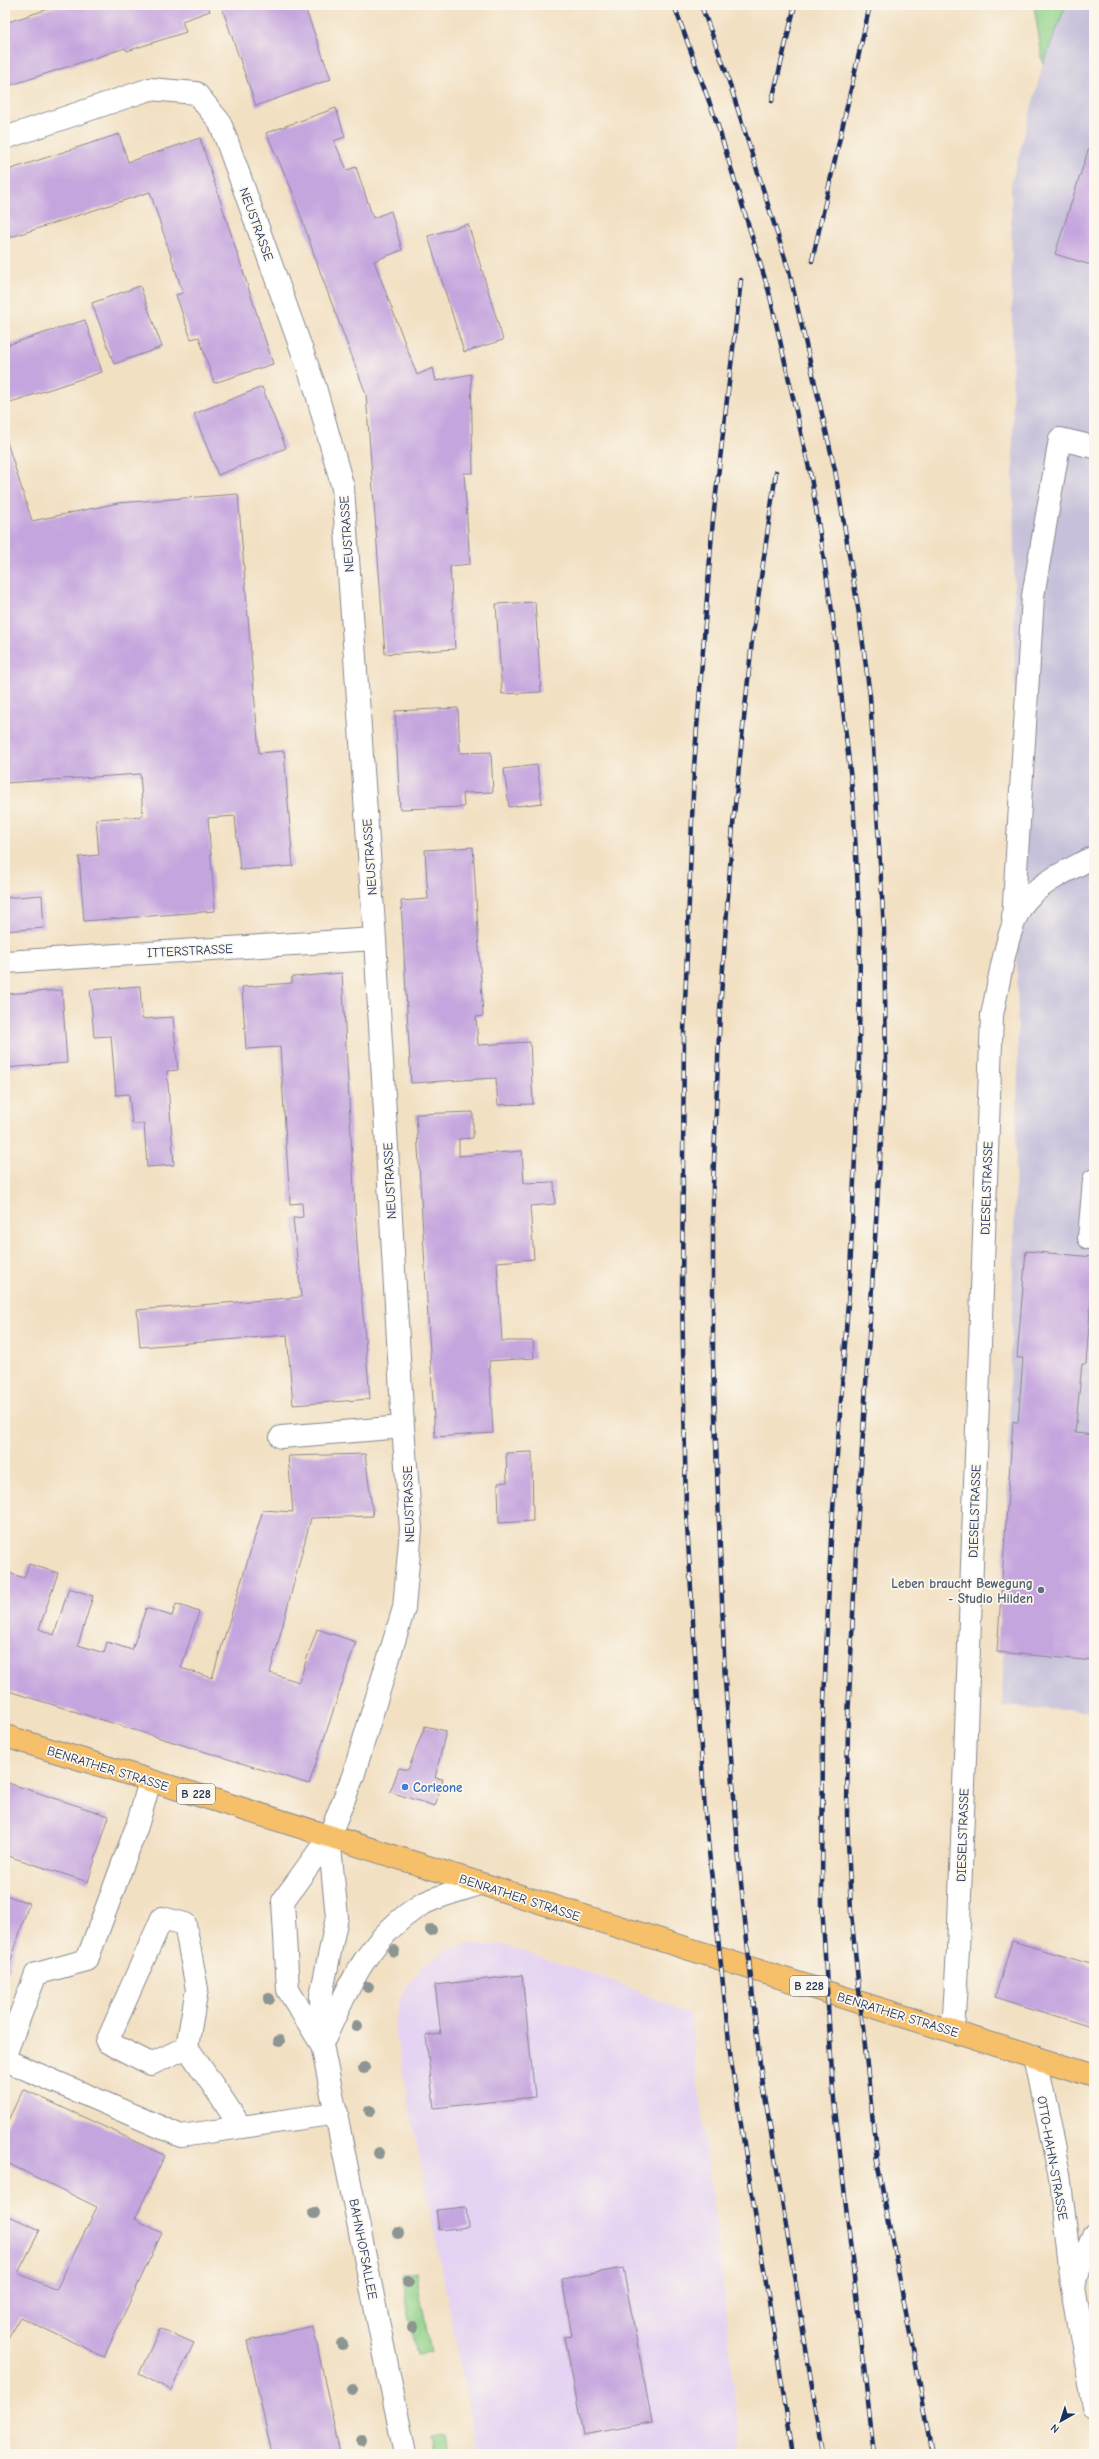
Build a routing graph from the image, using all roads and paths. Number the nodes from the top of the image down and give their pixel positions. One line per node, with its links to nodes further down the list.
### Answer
1 (5, 138): 5 (street, NEUSTRASSE)
2 (1094, 447): 4 (street)
3 (1094, 857): 4 (street)
4 (1013, 922): 15 (street, DIESELSTRASSE)
5 (375, 939): 6 (street, ITTERSTRASSE); 9 (street, NEUSTRASSE)
6 (5, 962)
7 (1094, 1180): 8 (street)
8 (1089, 1238)
9 (403, 1427): 10 (street); 13 (street, NEUSTRASSE)
10 (281, 1437)
11 (5, 1736): 12 (main road, BENRATHER STRASSE / B 228)
12 (150, 1781): 13 (main road, BENRATHER STRASSE / B 228); 18 (street)
13 (329, 1837): 14 (main road, BENRATHER STRASSE / B 228); 16 (street, BAHNHOFSALLEE); 16 (street, BAHNHOFSALLEE)
14 (479, 1884): 15 (main road, BENRATHER STRASSE / B 228); 16 (street)
15 (953, 2031): 19 (main road, BENRATHER STRASSE / B 228)
16 (322, 2045): 22 (street, BAHNHOFSALLEE)
17 (187, 2047): 17 (street); 23 (street)
18 (5, 2055)
19 (1035, 2057): 21 (main road, B 228); 25 (street, OTTO-HAHN-STRASSE)
20 (5, 2060): 23 (street)
21 (1094, 2076)
22 (337, 2113): 23 (street); 27 (street, BAHNHOFSALLEE)
23 (241, 2127)
24 (1094, 2234): 25 (street)
25 (1072, 2284): 26 (street, OTTO-HAHN-STRASSE)
26 (1094, 2407)
27 (405, 2454)

